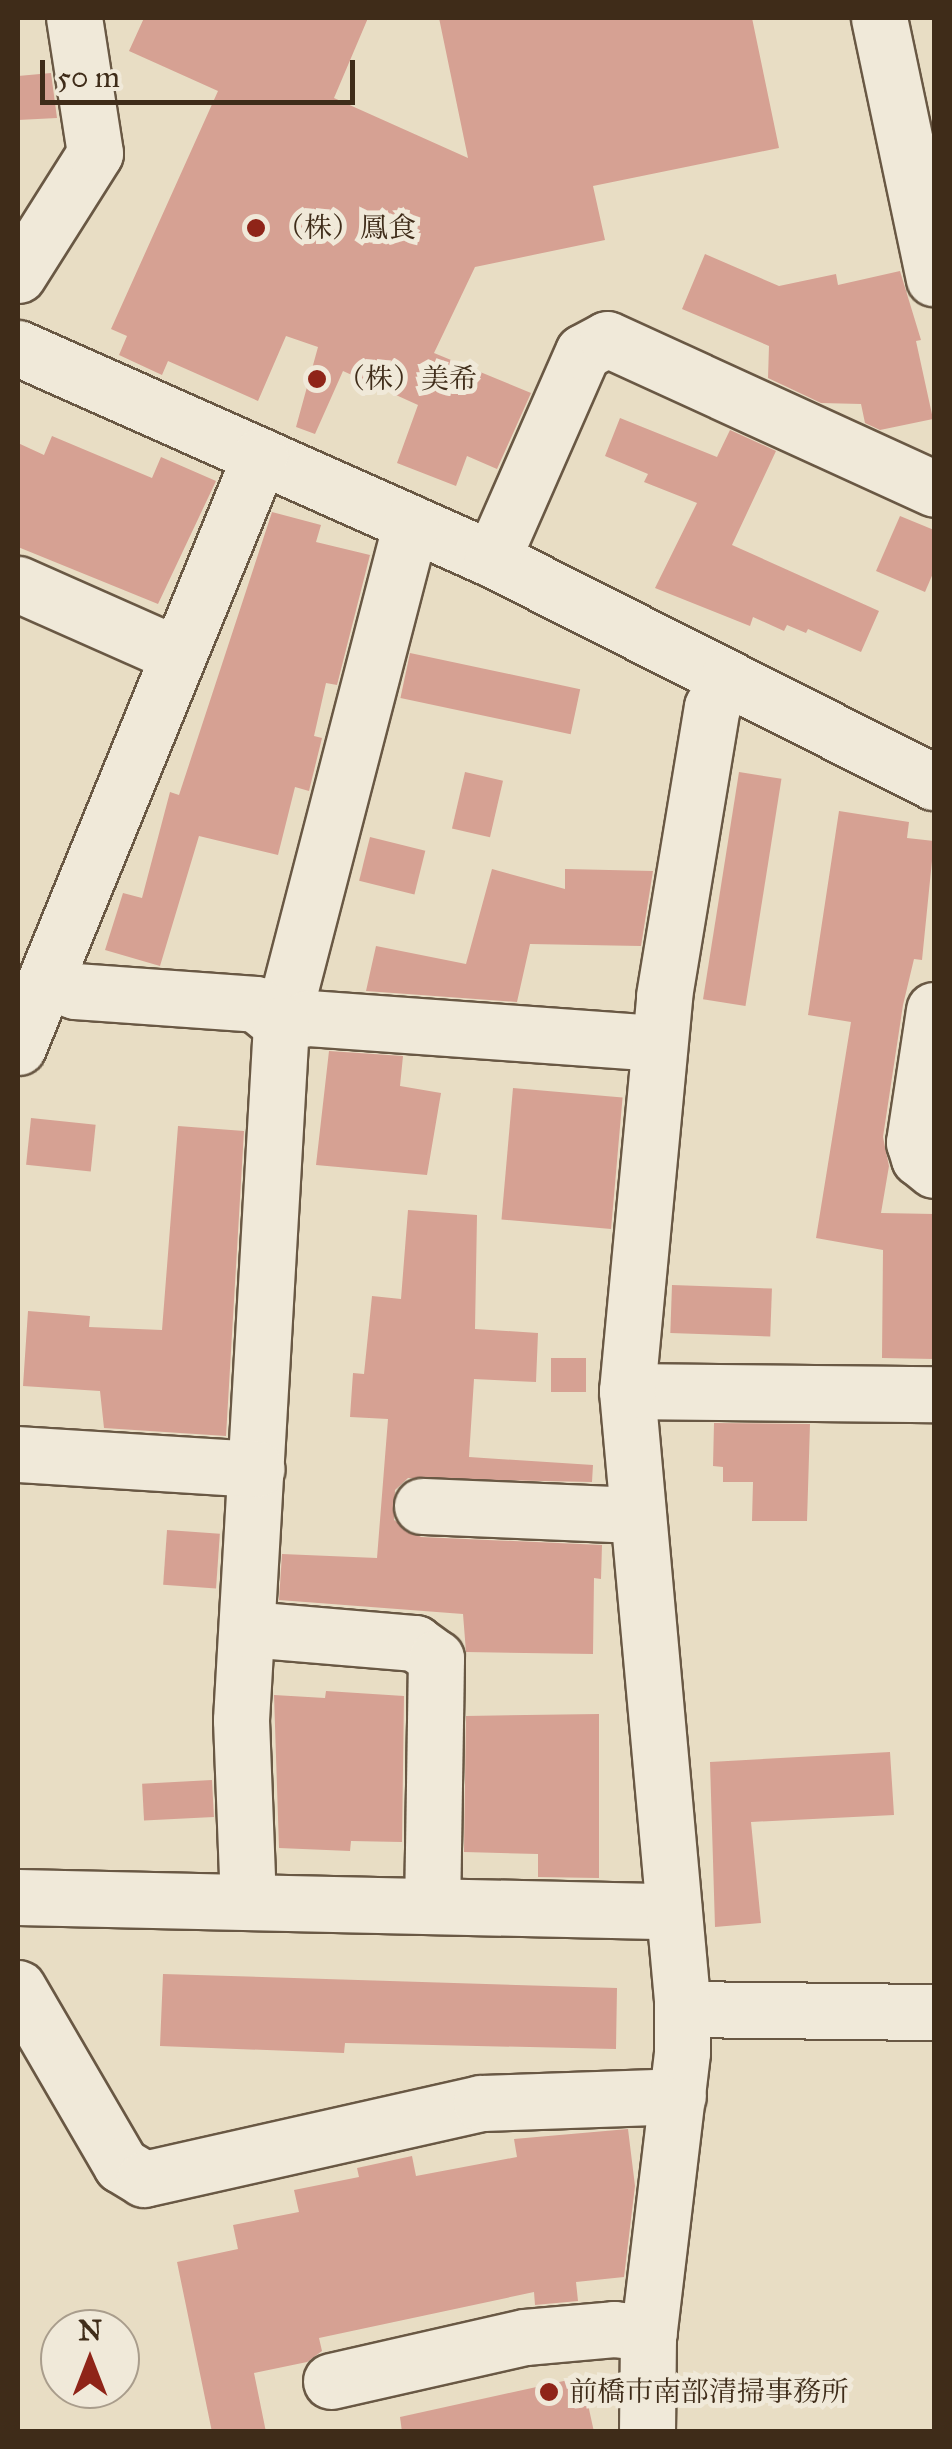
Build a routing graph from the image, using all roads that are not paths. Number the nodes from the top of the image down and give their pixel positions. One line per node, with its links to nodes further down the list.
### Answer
1 (74, 18): 4 (street)
2 (879, 18): 3 (street)
3 (914, 79): 5 (street)
4 (18, 274)
5 (934, 278)
6 (18, 348): 7 (street)
7 (260, 456): 9 (street); 12 (street)
8 (933, 484): 10 (street)
9 (411, 523): 10 (street); 17 (street)
10 (492, 559): 13 (street)
11 (18, 584): 12 (street)
12 (178, 655): 15 (street)
13 (727, 679): 14 (street); 18 (street)
14 (934, 782)
15 (46, 980): 17 (street); 19 (street)
16 (934, 1010): 20 (street)
17 (280, 1024): 18 (street); 24 (street)
18 (659, 1042): 21 (street)
19 (18, 1047)
20 (934, 1170)
21 (627, 1391): 22 (street); 26 (street)
22 (934, 1394)
23 (18, 1454): 24 (street)
24 (257, 1469): 27 (street)
25 (422, 1506): 26 (street)
26 (638, 1515): 31 (street)
27 (248, 1630): 29 (street); 30 (street)
28 (18, 1897): 29 (street)
29 (248, 1901): 30 (street)
30 (432, 1905): 31 (street)
31 (674, 1906): 33 (street)
32 (18, 1988): 35 (street)
33 (682, 2009): 34 (street); 35 (street)
34 (934, 2012)
35 (678, 2096): 36 (street)
36 (649, 2334): 37 (street); 38 (street)
37 (331, 2381)
38 (647, 2432)

